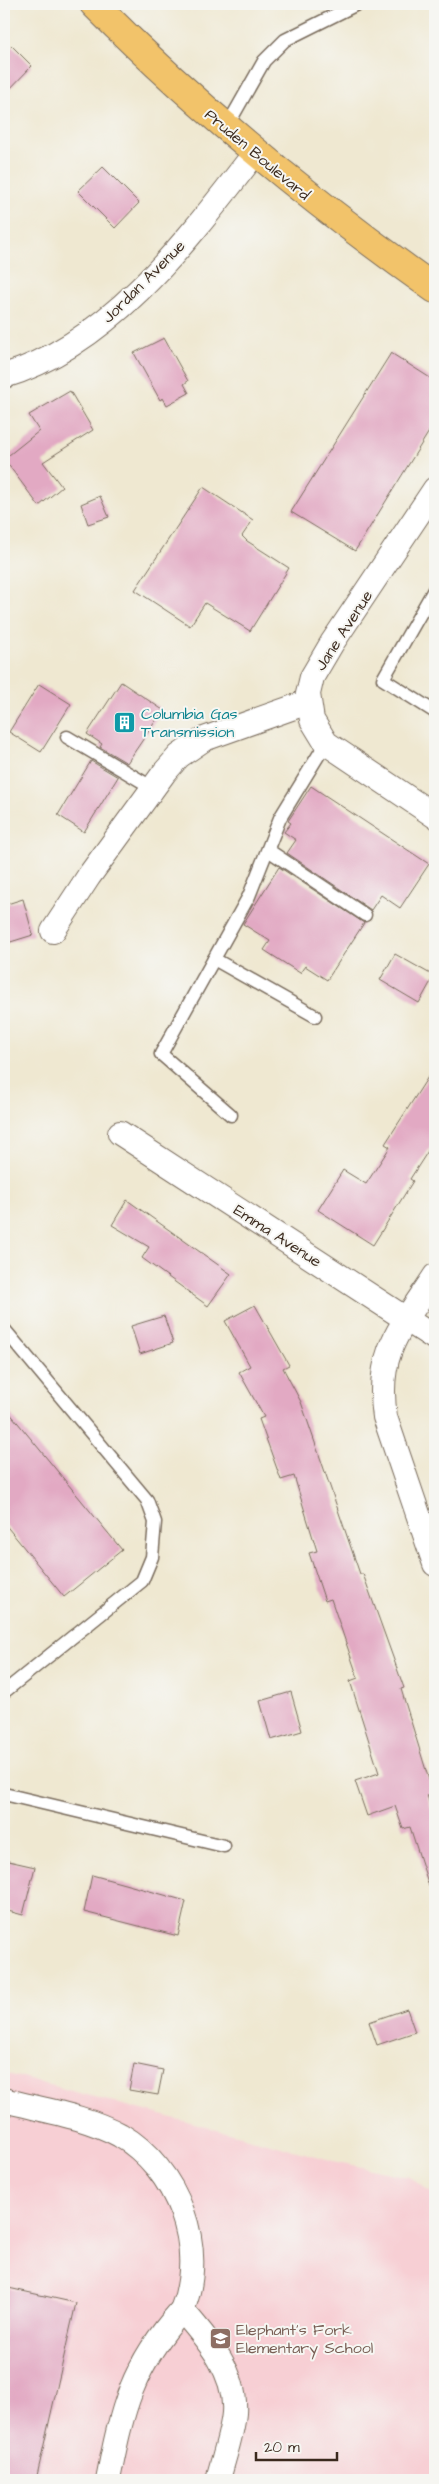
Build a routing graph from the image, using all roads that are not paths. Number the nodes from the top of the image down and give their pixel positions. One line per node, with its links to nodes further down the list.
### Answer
1 (94, 4): 3 (main road, Pruden Boulevard)
2 (357, 4): 3 (lane)
3 (226, 128): 4 (main road, Pruden Boulevard)
4 (255, 153): 5 (main road, Pruden Boulevard); 6 (street, Jordan Avenue)
5 (435, 289)
6 (4, 376)
7 (435, 489): 9 (street, Jane Avenue)
8 (435, 588): 10 (lane)
9 (308, 702): 12 (street); 13 (street)
10 (435, 712)
11 (67, 737): 13 (lane)
12 (326, 743): 14 (street); 15 (lane)
13 (153, 788): 17 (street)
14 (435, 816)
15 (268, 850): 16 (lane); 18 (lane)
16 (365, 915)
17 (53, 931)
18 (214, 959): 19 (lane); 20 (lane)
19 (315, 1016)
20 (231, 1115)
21 (120, 1133): 23 (street, Emma Avenue)
22 (435, 1276): 23 (street)
23 (407, 1319): 25 (street, Emma Avenue); 26 (street)
24 (4, 1328): 27 (lane)
25 (435, 1338)
26 (435, 1564)
27 (4, 1692)
28 (4, 1794): 29 (lane)
29 (224, 1846)
30 (4, 2100): 31 (street)
31 (182, 2310): 32 (street); 33 (street)
32 (108, 2480)
33 (218, 2480)

